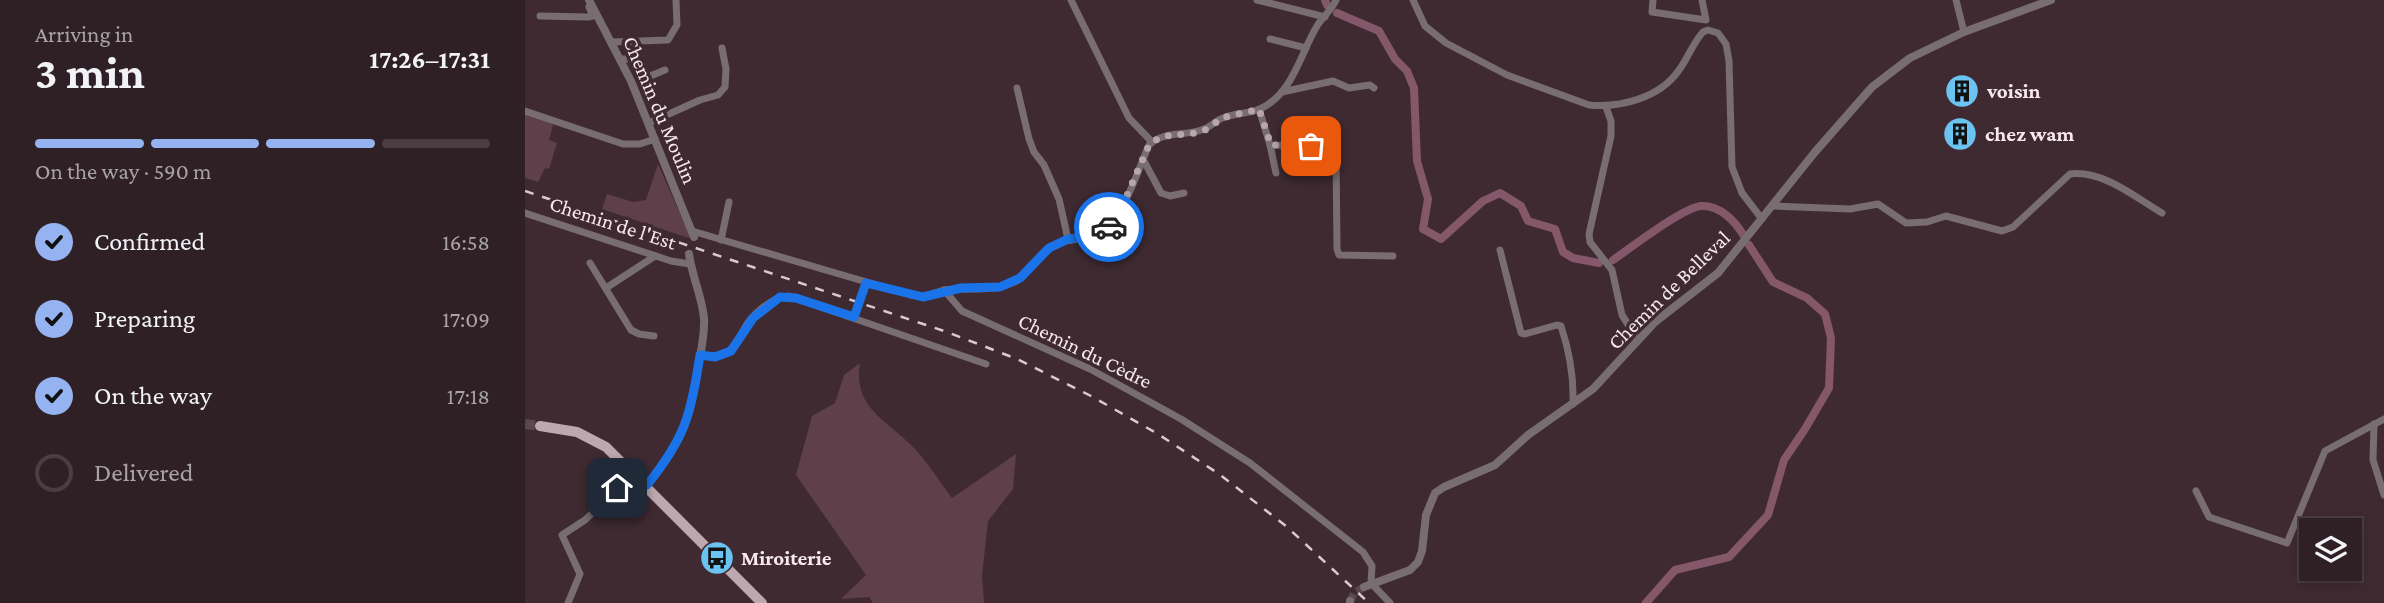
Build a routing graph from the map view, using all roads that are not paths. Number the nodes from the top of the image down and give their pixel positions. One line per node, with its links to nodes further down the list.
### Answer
1 (587, 0): 11 (street); 15 (street, Chemin du Moulin)
2 (676, 0): 15 (street)
3 (1071, 0): 28 (street)
4 (1257, 0): 12 (street)
5 (1336, 0): 12 (street)
6 (1413, 0): 23 (street)
7 (1653, 0): 8 (street)
8 (1702, 0)
9 (1956, 0): 13 (street)
10 (2051, 0): 13 (street, Chemin de Belleval)
11 (540, 16)
12 (1325, 17): 17 (street)
13 (1964, 32): 34 (street, Chemin de Belleval)
14 (1270, 38): 17 (street)
15 (612, 43): 18 (street, Chemin du Moulin)
16 (722, 48): 26 (street)
17 (1306, 48): 22 (street)
18 (621, 60): 19 (street); 26 (street, Chemin du Moulin)
19 (665, 70)
20 (1017, 88): 39 (street)
21 (1374, 88): 22 (street)
22 (1282, 92): 24 (street)
23 (1606, 107): 37 (street); 51 (street)
24 (1259, 109): 28 (street); 29 (street)
25 (525, 111): 27 (street)
26 (649, 123): 27 (street, Chemin du Moulin)
27 (655, 139): 38 (street, Chemin du Moulin)
28 (1152, 142): 30 (street)
29 (1271, 145): 31 (street); 43 (street)
30 (1143, 159): 32 (street); 39 (street)
31 (1276, 173)
32 (1185, 193)
33 (729, 202): 40 (street)
34 (1773, 206): 36 (street); 37 (street, Chemin de Belleval)
35 (525, 212): 42 (street, Chemin de l'Est)
36 (2162, 213)
37 (1762, 219): 51 (street, Chemin de Belleval)
38 (693, 234): 40 (street)
39 (1068, 239): 48 (street)
40 (721, 240): 46 (street)
41 (1500, 250): 54 (street)
42 (655, 256): 44 (street, Chemin de l'Est); 47 (street)
43 (1393, 256)
44 (690, 259): 52 (street)
45 (590, 263): 47 (street)
46 (866, 283): 48 (street); 49 (street, bridge)
47 (606, 288): 50 (street)
48 (944, 290): 62 (street, Chemin du Cèdre)
49 (855, 314): 52 (street); 53 (street)
50 (654, 336)
51 (1638, 340): 54 (street, Chemin de Belleval)
52 (700, 355): 59 (street)
53 (986, 364)
54 (1573, 404): 62 (street, Chemin de Belleval)
55 (2384, 419): 56 (street)
56 (2374, 424): 60 (street); 61 (street)
57 (540, 426): 58 (main road)
58 (633, 472): 59 (main road); 63 (street)
59 (647, 485): 64 (main road)
60 (2196, 491)
61 (2384, 495)
62 (1368, 585): 65 (street)
63 (568, 603)
64 (761, 603)
65 (1390, 603)

